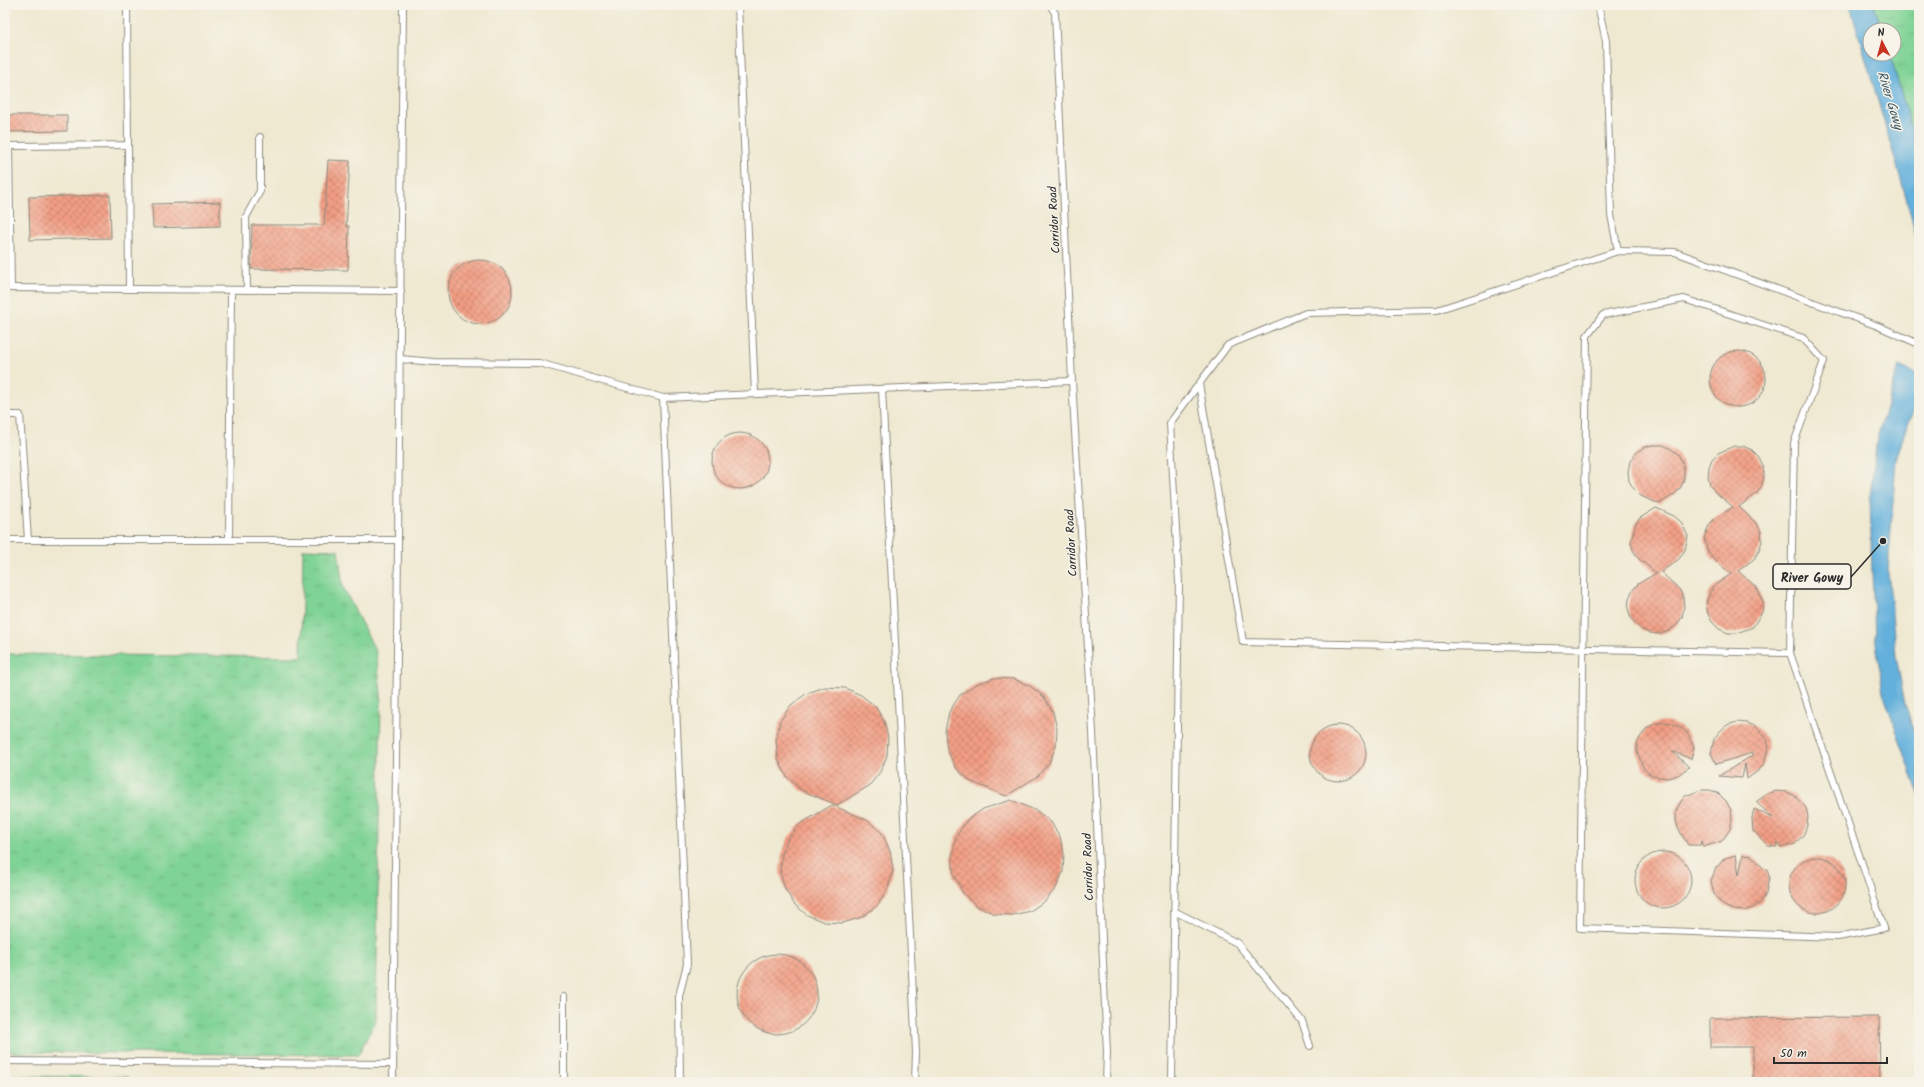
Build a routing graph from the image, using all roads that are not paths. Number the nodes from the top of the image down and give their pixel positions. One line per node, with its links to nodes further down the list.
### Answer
1 (127, 5): 7 (lane)
2 (404, 5): 13 (lane)
3 (738, 5): 19 (lane)
4 (1050, 5): 16 (lane, Corridor Road)
5 (1598, 5): 8 (lane)
6 (260, 137): 12 (lane)
7 (128, 145): 9 (lane); 10 (lane)
8 (1618, 251): 14 (lane); 17 (lane)
9 (8, 288): 10 (lane)
10 (129, 289): 11 (lane)
11 (231, 290): 12 (lane); 24 (lane)
12 (247, 290): 13 (lane)
13 (400, 291): 15 (lane)
14 (1919, 344)
15 (400, 359): 20 (lane); 25 (lane)
16 (1072, 381): 18 (lane); 37 (lane, Corridor Road)
17 (1199, 384): 26 (lane); 28 (lane)
18 (882, 389): 19 (lane); 36 (lane)
19 (755, 394): 20 (lane)
20 (663, 398): 35 (lane)
21 (5, 415): 23 (lane)
22 (5, 540): 23 (lane)
23 (28, 540): 24 (lane)
24 (229, 540): 25 (lane)
25 (398, 540): 32 (lane)
26 (1583, 649): 27 (lane); 27 (lane); 27 (lane)
27 (1790, 653)
28 (1174, 911): 30 (lane); 38 (lane)
29 (564, 997): 34 (lane)
30 (1310, 1046)
31 (5, 1061): 32 (lane)
32 (393, 1064): 33 (lane)
33 (393, 1082)
34 (564, 1082)
35 (680, 1082)
36 (915, 1082)
37 (1106, 1082)
38 (1172, 1082)

